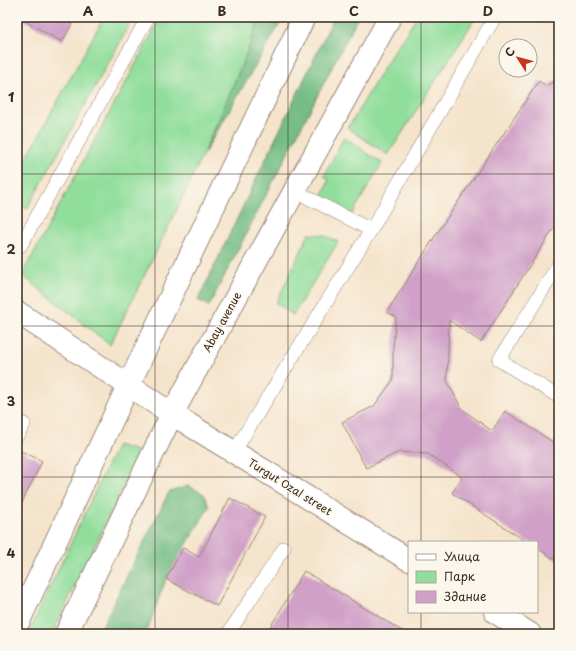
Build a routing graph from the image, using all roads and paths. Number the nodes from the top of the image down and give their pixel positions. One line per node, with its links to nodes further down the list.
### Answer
1 (148, 17): 7 (lane)
2 (304, 17): 10 (main road)
3 (390, 17): 5 (main road, Abay avenue)
4 (495, 17): 6 (lane)
5 (295, 192): 6 (lane); 12 (main road, Abay avenue)
6 (371, 230): 15 (lane)
7 (17, 243)
8 (559, 264): 11 (lane)
9 (17, 312): 10 (main road, Turgut Ozal street)
10 (128, 386): 12 (main road, Turgut Ozal street); 19 (main road)
11 (559, 397)
12 (172, 414): 15 (main road, Turgut Ozal street); 20 (main road, Abay avenue)
13 (24, 424): 14 (lane)
14 (17, 436)
15 (234, 452): 17 (main road, Turgut Ozal street)
16 (284, 548): 21 (lane)
17 (408, 559)
18 (497, 613): 22 (main road)
19 (17, 625)
20 (66, 634)
21 (228, 634)
22 (530, 634)

